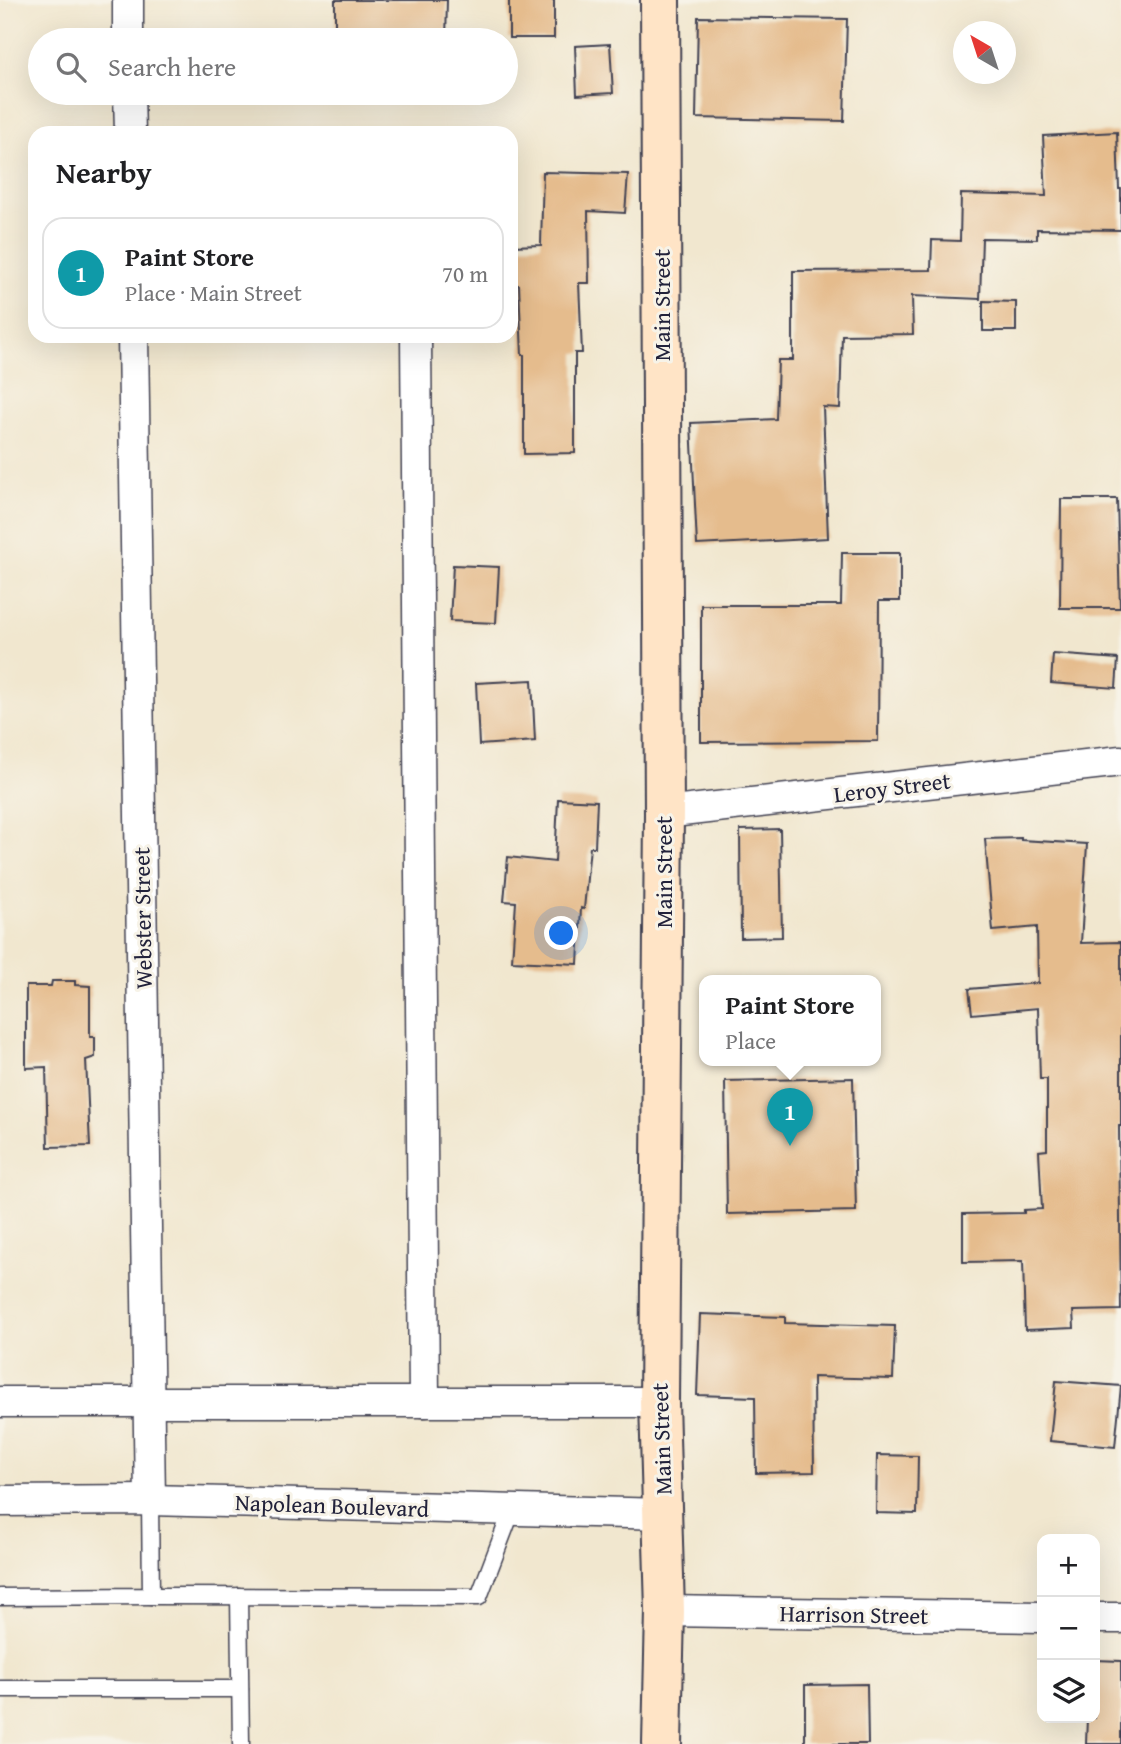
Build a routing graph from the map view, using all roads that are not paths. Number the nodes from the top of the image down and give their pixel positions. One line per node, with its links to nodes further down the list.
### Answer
1 (128, 0): 3 (street)
2 (660, 0): 9 (main road, Main Street)
3 (128, 28)
4 (129, 105): 5 (street)
5 (130, 126)
6 (133, 343): 11 (street, Webster Street)
7 (416, 343): 12 (street)
8 (1121, 761): 9 (street, Leroy Street)
9 (664, 813): 13 (main road, Main Street)
10 (0, 1402): 11 (street)
11 (149, 1402): 12 (street); 15 (street, Webster Street)
12 (424, 1402): 13 (street)
13 (659, 1402): 17 (main road, Main Street)
14 (0, 1500): 15 (street, Napolean Boulevard)
15 (150, 1500): 16 (street, Napolean Boulevard); 18 (lane)
16 (512, 1510): 17 (street, Napolean Boulevard); 19 (lane)
17 (664, 1514): 21 (main road, Main Street)
18 (150, 1596): 19 (lane); 20 (lane)
19 (239, 1596): 26 (lane)
20 (0, 1597)
21 (665, 1611): 22 (street, Harrison Street); 28 (main road, Main Street)
22 (1037, 1617)
23 (1100, 1618): 24 (street)
24 (1121, 1618)
25 (0, 1689): 26 (lane)
26 (240, 1689): 27 (lane)
27 (241, 1744)
28 (662, 1744)

